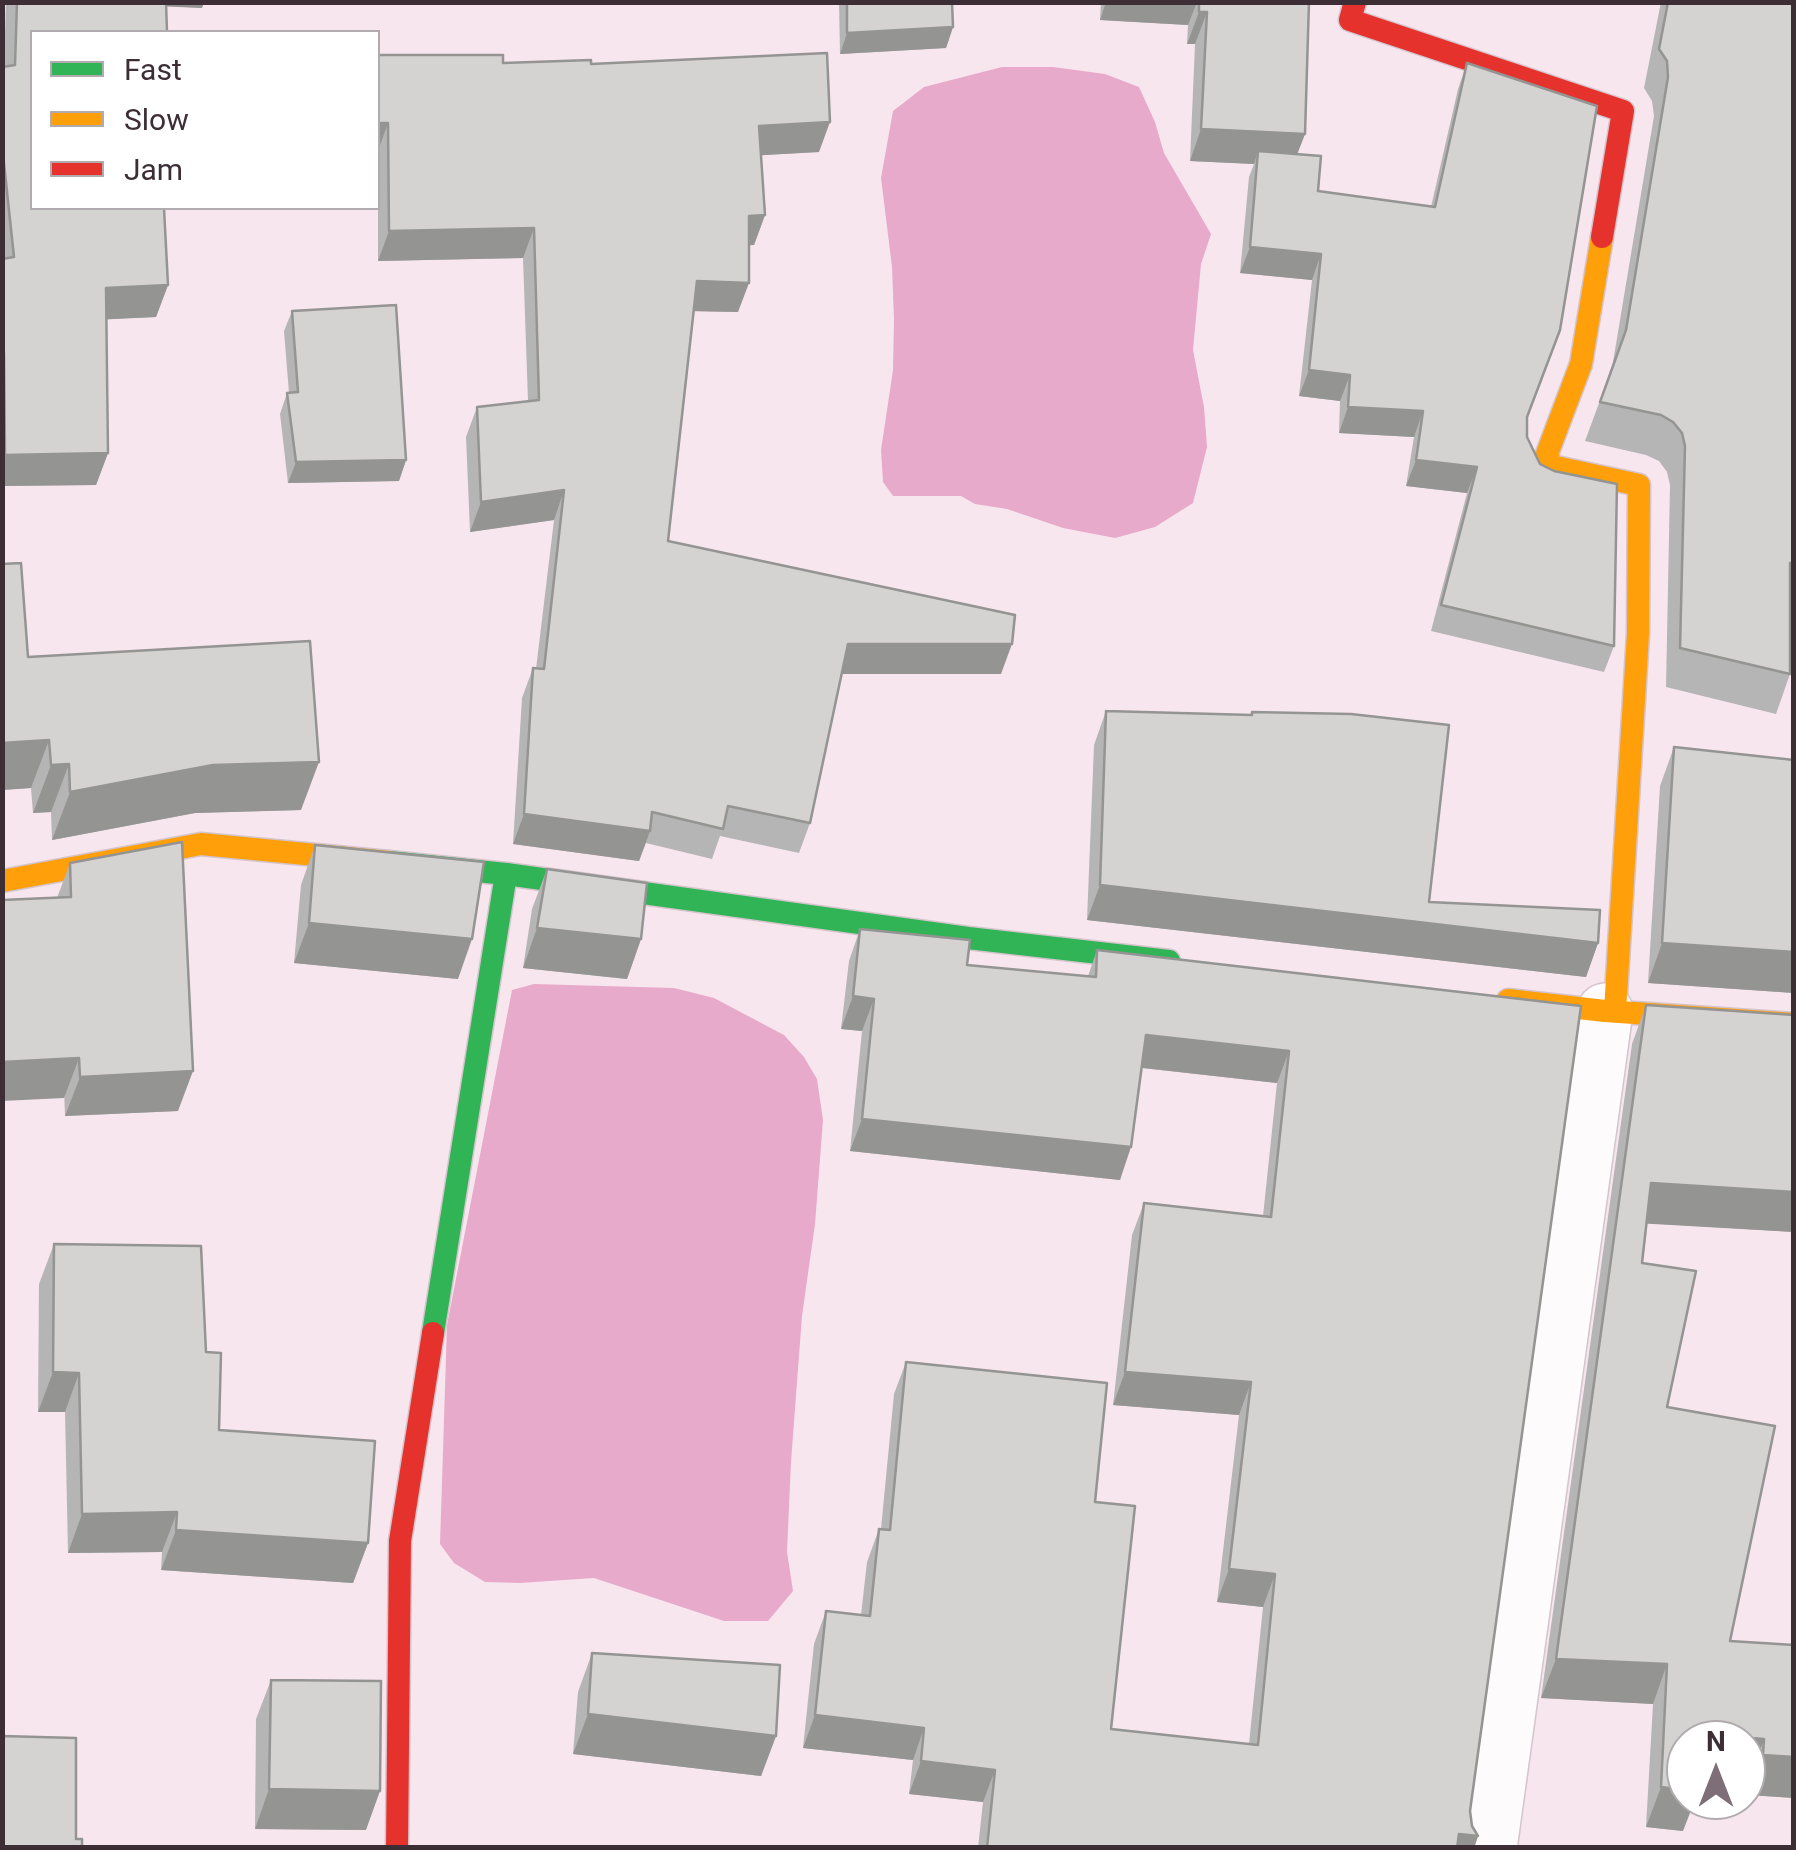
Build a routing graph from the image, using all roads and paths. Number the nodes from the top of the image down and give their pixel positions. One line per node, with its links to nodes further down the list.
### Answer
1 (1356, 2): 6 (street)
2 (506, 874): 3 (street); 4 (street); 8 (street)
3 (2, 880)
4 (1200, 965)
5 (1489, 998): 6 (street)
6 (1610, 1011): 7 (street); 9 (street)
7 (1794, 1024)
8 (398, 1848)
9 (1489, 1848)

